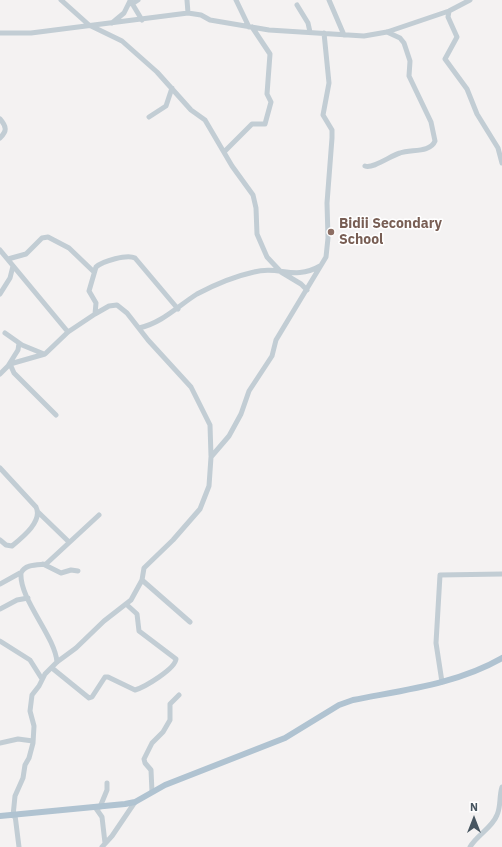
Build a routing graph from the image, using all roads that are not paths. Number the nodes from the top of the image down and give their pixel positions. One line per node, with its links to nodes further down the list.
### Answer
1 (61, 0): 13 (street)
2 (138, 0): 7 (street)
3 (187, 0): 10 (street)
4 (236, 0): 14 (street)
5 (328, 0): 19 (street)
6 (470, 0): 9 (street)
7 (131, 2): 11 (street); 12 (street)
8 (297, 4): 15 (street)
9 (449, 11): 16 (street); 25 (street)
10 (188, 13): 11 (street); 14 (street)
11 (142, 20): 12 (street)
12 (112, 23): 13 (street)
13 (89, 25): 17 (street); 20 (street)
14 (250, 27): 15 (street); 24 (street)
15 (310, 32): 18 (street)
16 (387, 32): 19 (street); 26 (street)
17 (0, 33)
18 (324, 33): 19 (street); 30 (street)
19 (344, 35)
20 (172, 88): 21 (street); 24 (street)
21 (149, 117)
22 (0, 120): 23 (street)
23 (0, 138)
24 (224, 152): 32 (street)
25 (502, 163)
26 (365, 166)
27 (0, 250): 28 (street)
28 (8, 259): 29 (street); 31 (street)
29 (13, 266): 34 (street); 38 (street)
30 (321, 266): 32 (street); 33 (street)
31 (94, 272): 35 (street); 36 (street)
32 (281, 272): 33 (street); 35 (street)
33 (307, 290): 45 (street)
34 (0, 294)
35 (178, 308): 37 (street)
36 (94, 314): 37 (street); 38 (street)
37 (139, 328): 45 (street)
38 (68, 332): 41 (street)
39 (5, 333): 40 (street)
40 (19, 343): 41 (street); 42 (street)
41 (44, 354): 42 (street)
42 (9, 365): 43 (street); 44 (street)
43 (0, 374)
44 (56, 415)
45 (211, 457): 55 (street)
46 (0, 468): 47 (street)
47 (38, 512): 49 (street); 50 (street)
48 (99, 515): 50 (street)
49 (0, 540)
50 (69, 542): 51 (street)
51 (43, 564): 52 (street); 53 (street)
52 (78, 571)
53 (20, 573): 56 (street); 57 (street)
54 (502, 574): 66 (street)
55 (142, 580): 58 (street); 60 (street)
56 (0, 584)
57 (28, 598): 59 (street); 63 (street)
58 (126, 604): 63 (street); 64 (street)
59 (0, 609)
60 (190, 622)
61 (0, 641): 65 (street)
62 (502, 658): 66 (main road)
63 (56, 662): 64 (street)
64 (52, 668): 65 (street)
65 (42, 679): 68 (street)
66 (442, 682): 72 (main road)
67 (179, 695): 72 (street)
68 (33, 741): 69 (street); 76 (street)
69 (0, 743)
70 (107, 783): 74 (street)
71 (502, 787): 79 (street)
72 (152, 792): 73 (main road)
73 (135, 802): 74 (main road); 77 (street)
74 (98, 807): 76 (main road); 77 (street)
75 (0, 816): 76 (main road)
76 (14, 816): 78 (street)
77 (104, 845)
78 (19, 847)
79 (470, 847)

